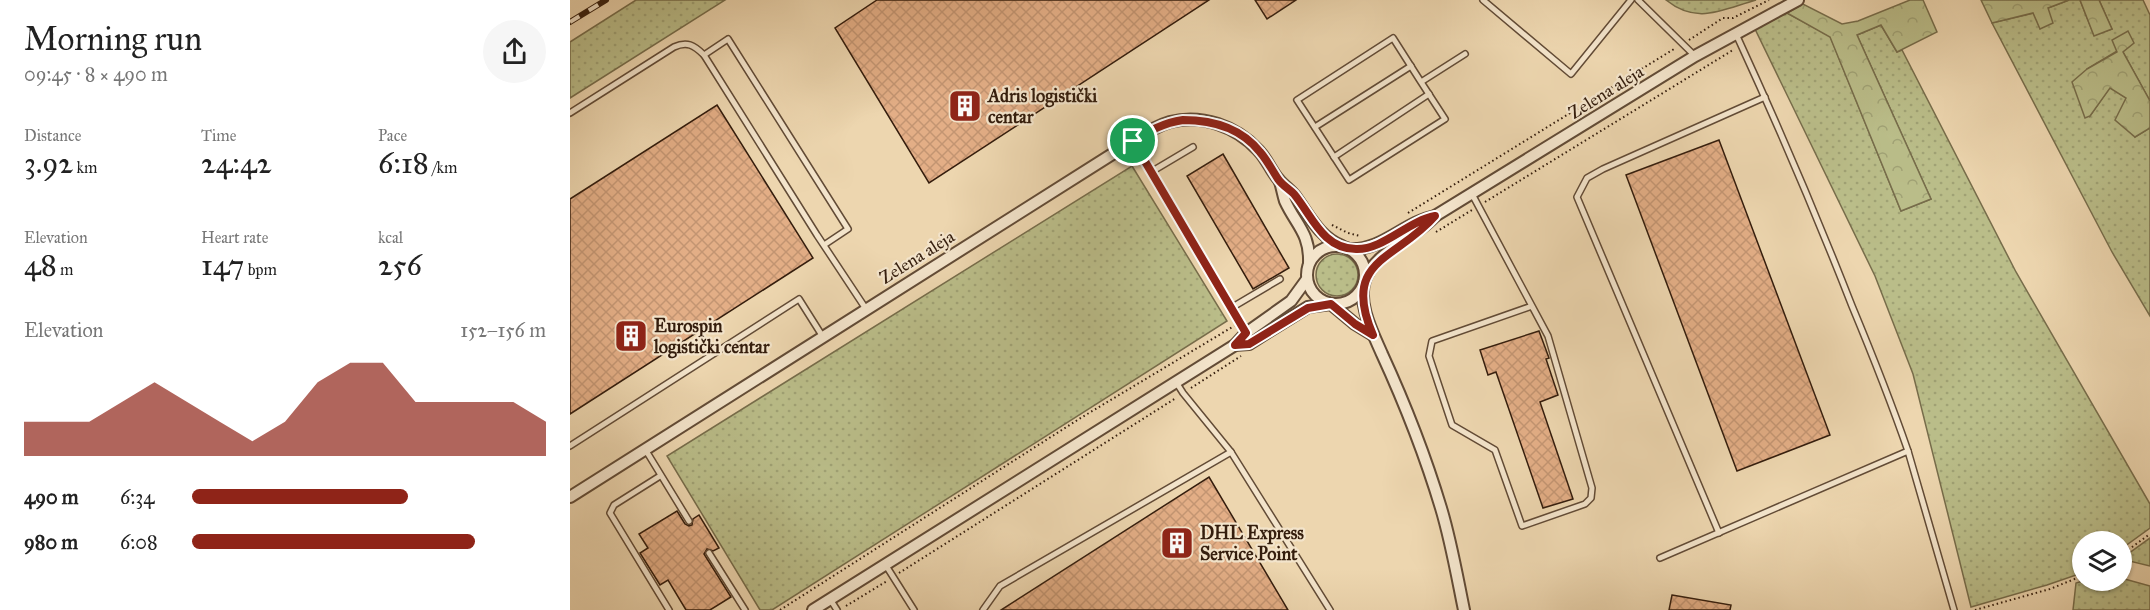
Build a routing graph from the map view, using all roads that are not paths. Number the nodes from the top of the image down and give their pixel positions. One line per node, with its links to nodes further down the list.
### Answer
1 (1483, 0): 2 (lane)
2 (1631, 0)
3 (1638, 0): 8 (lane)
4 (1798, 0): 5 (street, Zelena aleja)
5 (1737, 32): 8 (street, Zelena aleja); 12 (lane)
6 (1465, 54): 10 (lane)
7 (704, 55): 13 (lane); 22 (lane); 22 (lane)
8 (1695, 56): 20 (street, Zelena aleja)
9 (1411, 66): 10 (lane); 14 (lane); 14 (lane)
10 (1421, 82): 11 (lane)
11 (1429, 94): 17 (lane); 17 (lane)
12 (1765, 97): 39 (lane); 44 (lane)
13 (570, 114)
14 (1315, 127): 17 (lane)
15 (1133, 141): 18 (lane); 19 (street, Zelena aleja); 31 (street, Zelena aleja)
16 (1193, 147): 18 (lane)
17 (1334, 157)
18 (1151, 172): 30 (lane)
19 (1280, 182): 23 (street, Zelena aleja); 24 (street, Zelena aleja)
20 (1472, 194): 21 (street, Zelena aleja); 29 (lane)
21 (1435, 216): 23 (street, Zelena aleja); 27 (street, Zelena aleja)
22 (824, 245): 31 (lane)
23 (1345, 248): 24 (street, Zelena aleja); 27 (street, Zelena aleja)
24 (1309, 263): 26 (street, Zelena aleja)
25 (1281, 279): 30 (lane)
26 (1307, 279): 28 (street); 32 (street, Zelena aleja)
27 (1364, 282): 28 (street, Zelena aleja); 33 (street)
28 (1331, 304): 33 (street); 35 (street, Zelena aleja)
29 (1532, 306): 29 (lane)
30 (1231, 308): 32 (lane)
31 (866, 309): 34 (street, Zelena aleja)
32 (1246, 333): 35 (street, Zelena aleja)
33 (1373, 335): 56 (street)
34 (823, 337): 37 (lane); 38 (street, Zelena aleja)
35 (1235, 345): 36 (street, Zelena aleja)
36 (1176, 382): 40 (lane); 47 (street, Zelena aleja)
37 (570, 446)
38 (645, 449): 41 (lane); 42 (street, Zelena aleja)
39 (1908, 451): 44 (lane); 57 (lane)
40 (1231, 452): 54 (lane); 55 (lane)
41 (660, 476): 43 (lane); 50 (lane)
42 (570, 497)
43 (689, 521)
44 (1719, 533): 46 (lane)
45 (709, 553): 49 (lane)
46 (1660, 558)
47 (885, 564): 48 (street, Zelena aleja); 53 (lane)
48 (830, 599): 51 (street, Zelena aleja); 52 (lane)
49 (742, 609)
50 (669, 610)
51 (813, 610)
52 (838, 610)
53 (914, 610)
54 (983, 610)
55 (1330, 610)
56 (1464, 610)
57 (1954, 610)

